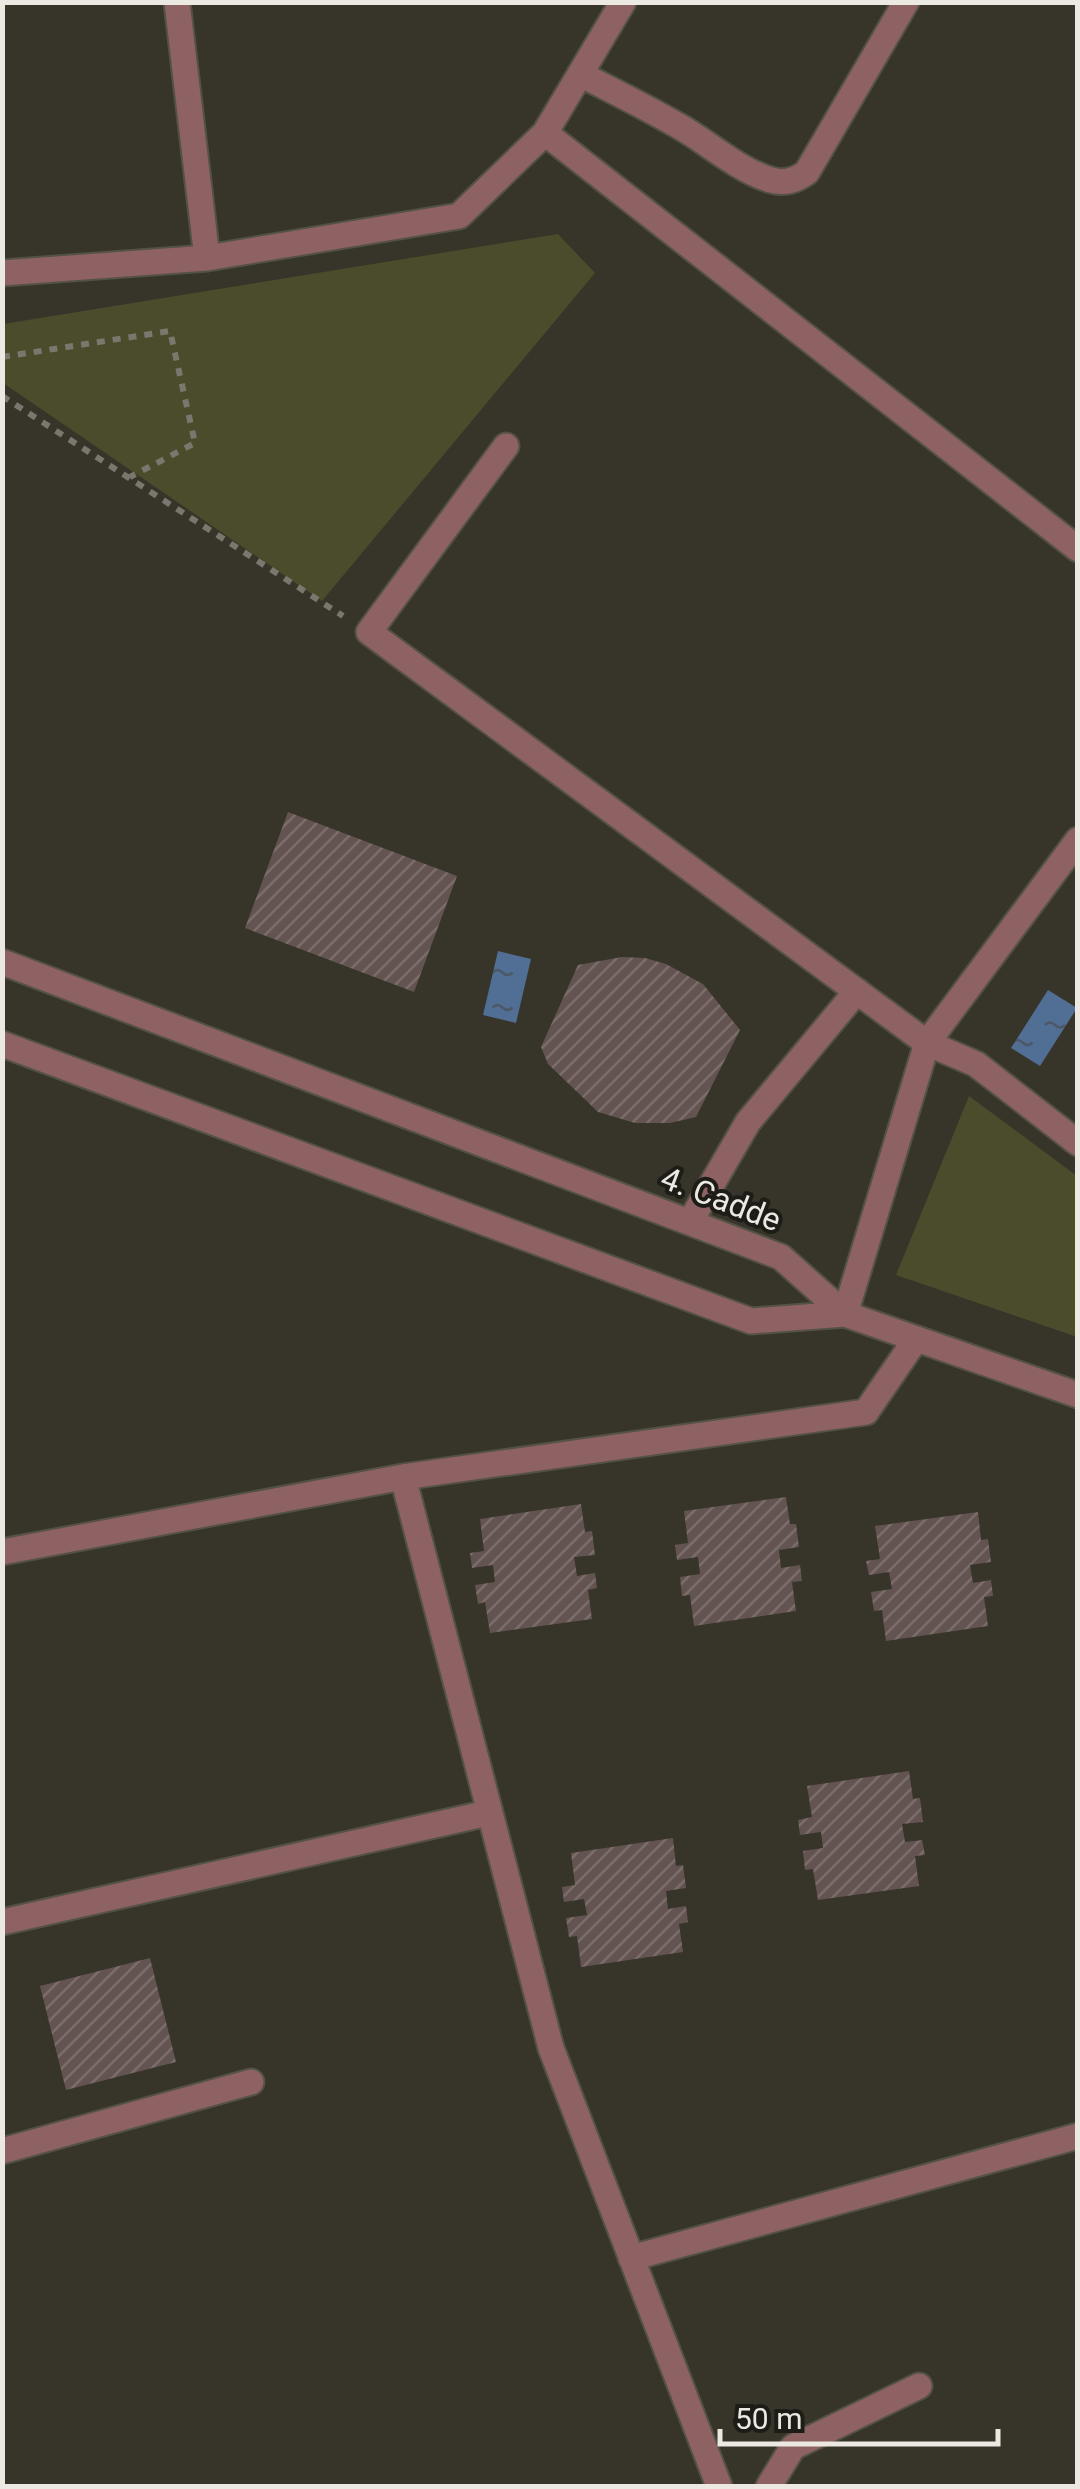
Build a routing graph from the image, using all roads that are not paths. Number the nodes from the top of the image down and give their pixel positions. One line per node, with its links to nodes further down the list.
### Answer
1 (177, 2): 6 (street)
2 (623, 2): 4 (street)
3 (906, 2): 4 (street)
4 (580, 74): 5 (street)
5 (545, 134): 6 (street); 9 (street)
6 (207, 258): 7 (street)
7 (2, 273)
8 (506, 446): 12 (street)
9 (1078, 548)
10 (1078, 840): 13 (street)
11 (2, 962): 16 (street, 4. Cadde)
12 (857, 991): 13 (street); 16 (street)
13 (927, 1043): 15 (street); 17 (street)
14 (2, 1044): 17 (street)
15 (1078, 1143)
16 (690, 1222): 17 (street, 4. Cadde)
17 (845, 1314): 18 (street)
18 (916, 1339): 19 (street); 20 (street)
19 (1078, 1395)
20 (403, 1477): 21 (street); 22 (street)
21 (2, 1552)
22 (488, 1812): 23 (street); 27 (street)
23 (2, 1922)
24 (251, 2082): 26 (street)
25 (1078, 2136): 27 (street)
26 (2, 2150)
27 (631, 2258): 29 (street)
28 (919, 2386): 30 (street)
29 (719, 2486)
30 (768, 2486)

